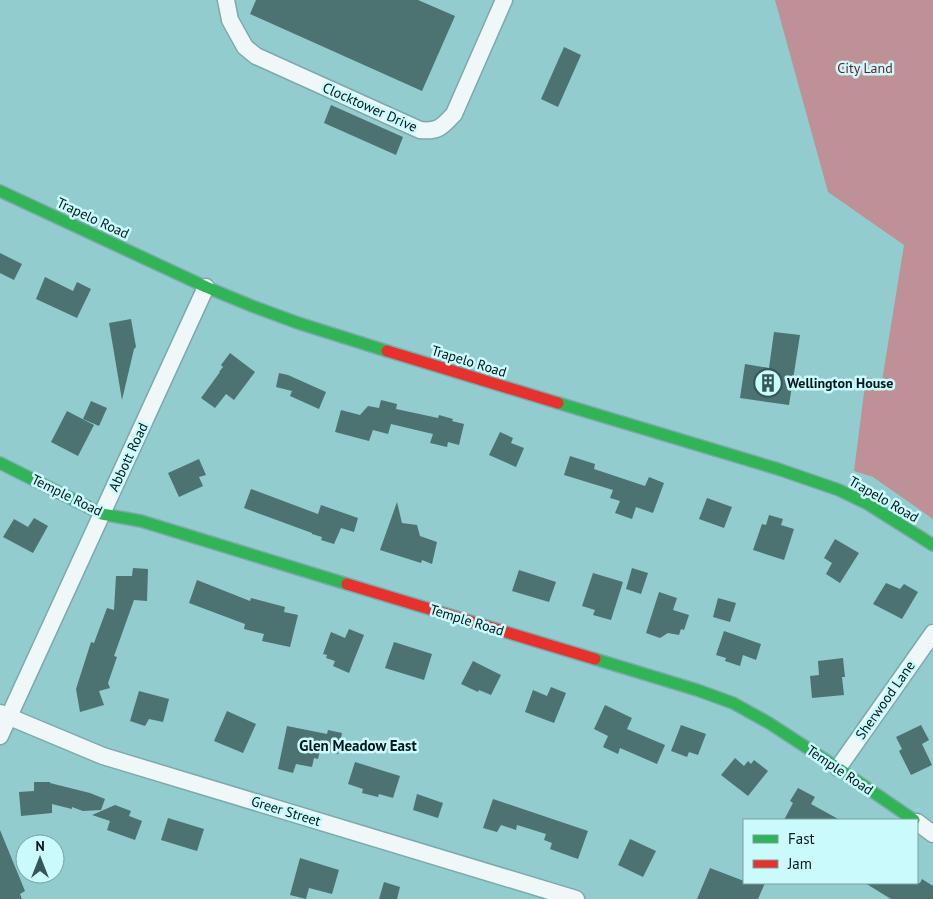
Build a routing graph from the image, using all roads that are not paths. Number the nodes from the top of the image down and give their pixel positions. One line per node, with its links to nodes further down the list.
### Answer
1 (226, 0): 2 (street, Clocktower Drive)
2 (504, 0)
3 (0, 191): 4 (main road, Trapelo Road)
4 (206, 287): 6 (street, Abbott Road); 7 (main road, Trapelo Road)
5 (0, 463): 6 (main road, Temple Road)
6 (102, 514): 9 (street, Abbott Road); 11 (main road, Temple Road)
7 (933, 545)
8 (933, 633): 11 (street, Sherwood Lane)
9 (4, 715): 10 (street, Abbott Road); 15 (street, Greer Street)
10 (0, 736)
11 (838, 768): 12 (main road, Temple Road)
12 (913, 819)
13 (918, 823): 14 (street)
14 (933, 834)
15 (576, 899)

